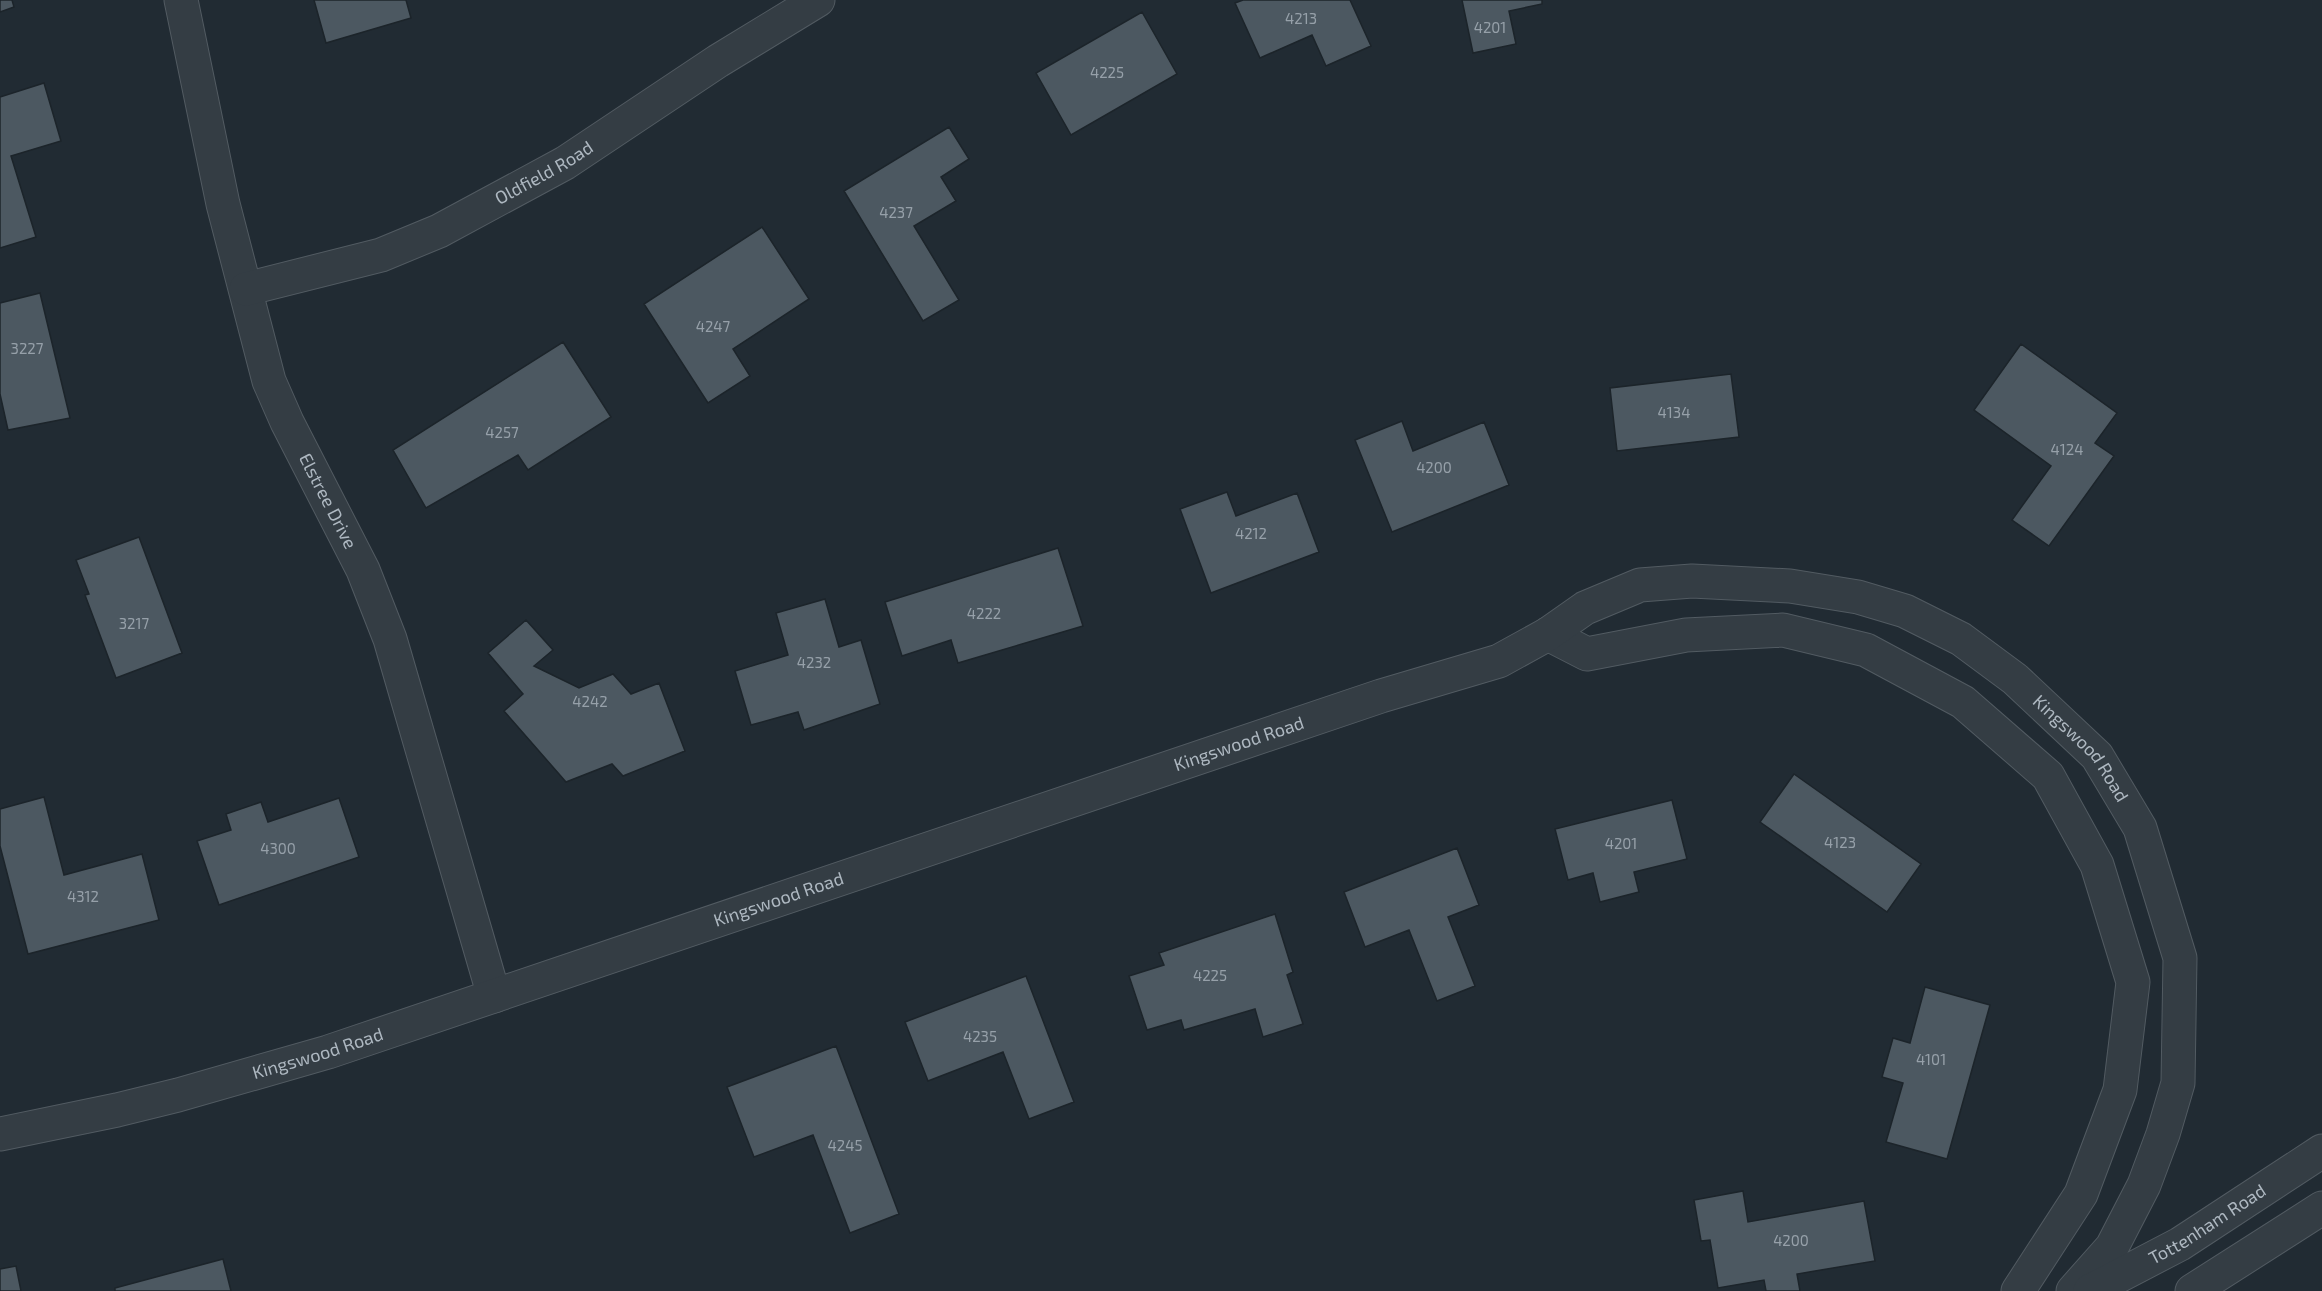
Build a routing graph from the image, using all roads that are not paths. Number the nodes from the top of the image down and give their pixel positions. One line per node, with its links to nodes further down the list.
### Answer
1 (181, 0): 3 (street, Elstree Drive)
2 (818, 0): 3 (street, Oldfield Road)
3 (246, 289): 5 (street, Elstree Drive)
4 (1548, 634): 5 (street, Kingswood Road); 9 (street); 10 (street, Kingswood Road)
5 (494, 996): 6 (street, Kingswood Road)
6 (0, 1134)
7 (2322, 1151): 11 (street, Tottenham Road)
8 (2322, 1208): 12 (street)
9 (2018, 1291)
10 (2073, 1291)
11 (2090, 1291)
12 (2192, 1291)

